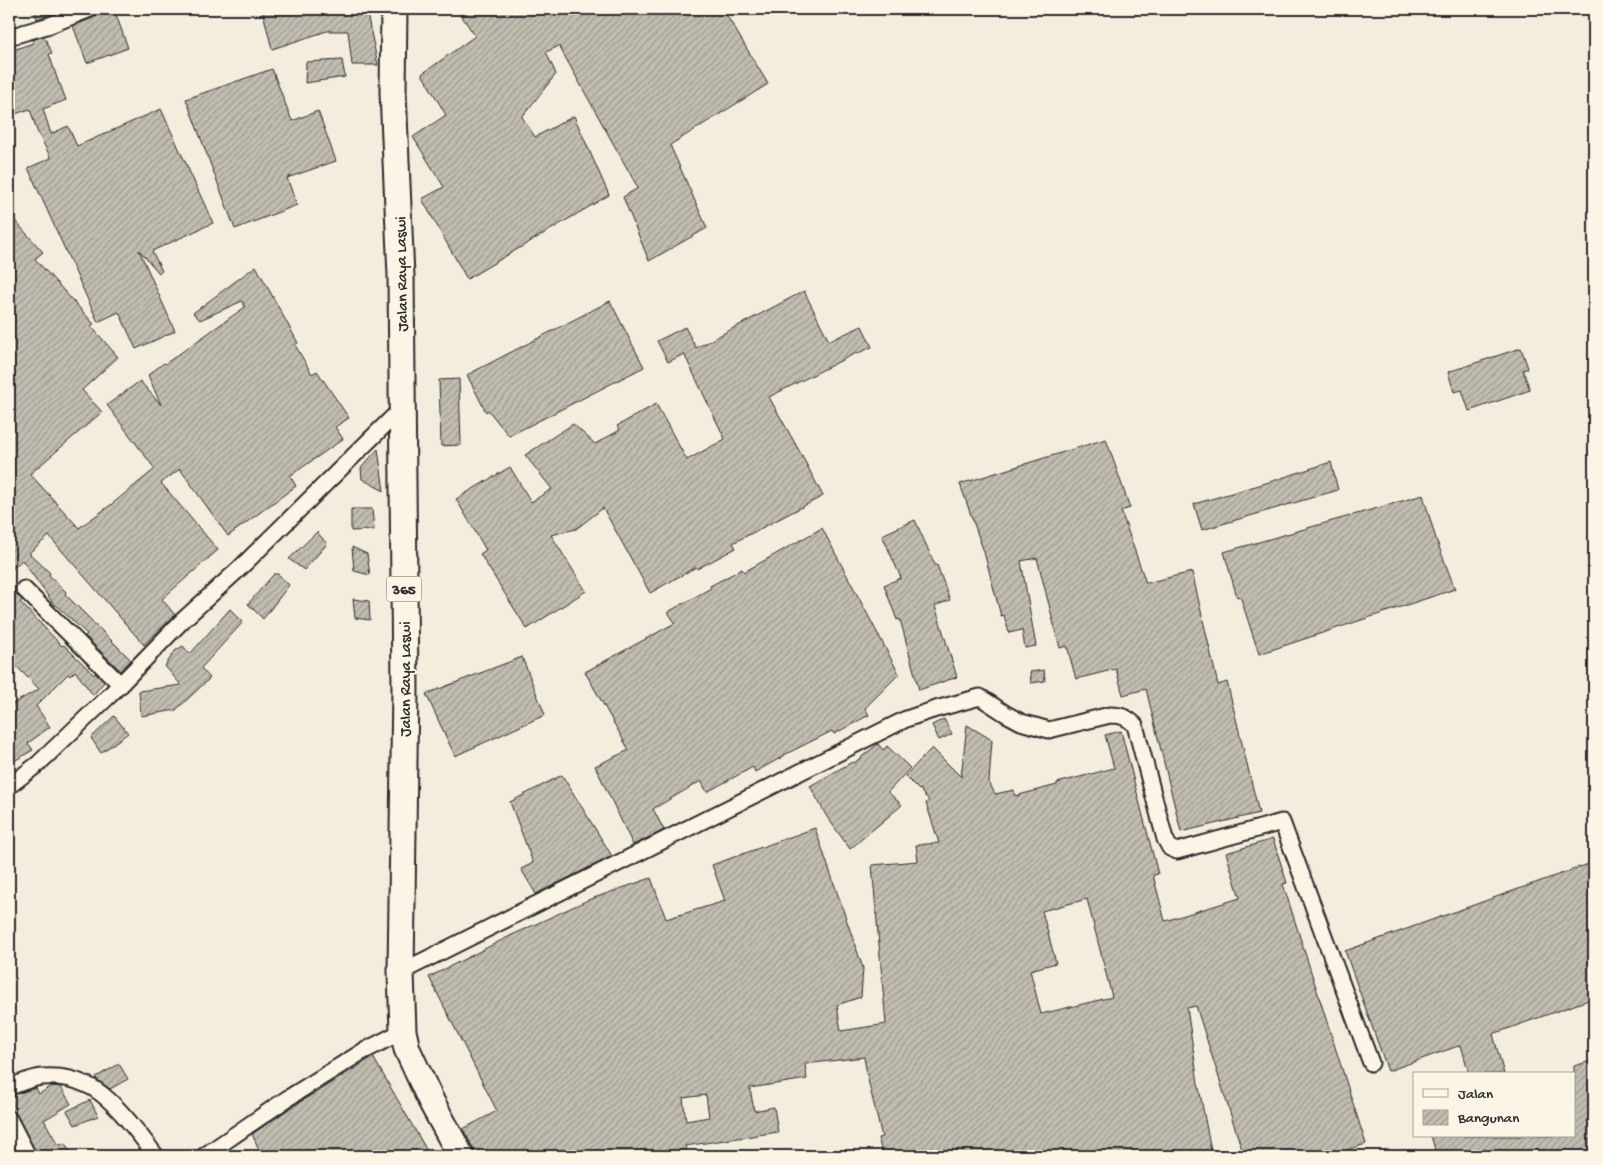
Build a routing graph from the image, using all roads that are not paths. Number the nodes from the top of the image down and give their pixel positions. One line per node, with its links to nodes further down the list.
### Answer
1 (90, 9): 3 (street)
2 (394, 9): 4 (main road, Jalan Raya Laswi / 365)
3 (9, 37)
4 (401, 409): 6 (street); 8 (main road, Jalan Raya Laswi / 365)
5 (24, 589): 6 (street)
6 (121, 685): 7 (street)
7 (9, 786)
8 (401, 972): 9 (main road, Jalan Raya Laswi / 365); 10 (street)
9 (403, 1031): 15 (street); 16 (main road, Jalan Raya Laswi / 365)
10 (1371, 1063)
11 (9, 1087): 14 (street)
12 (9, 1119): 13 (street)
13 (28, 1156)
14 (156, 1156)
15 (204, 1156)
16 (461, 1156)

